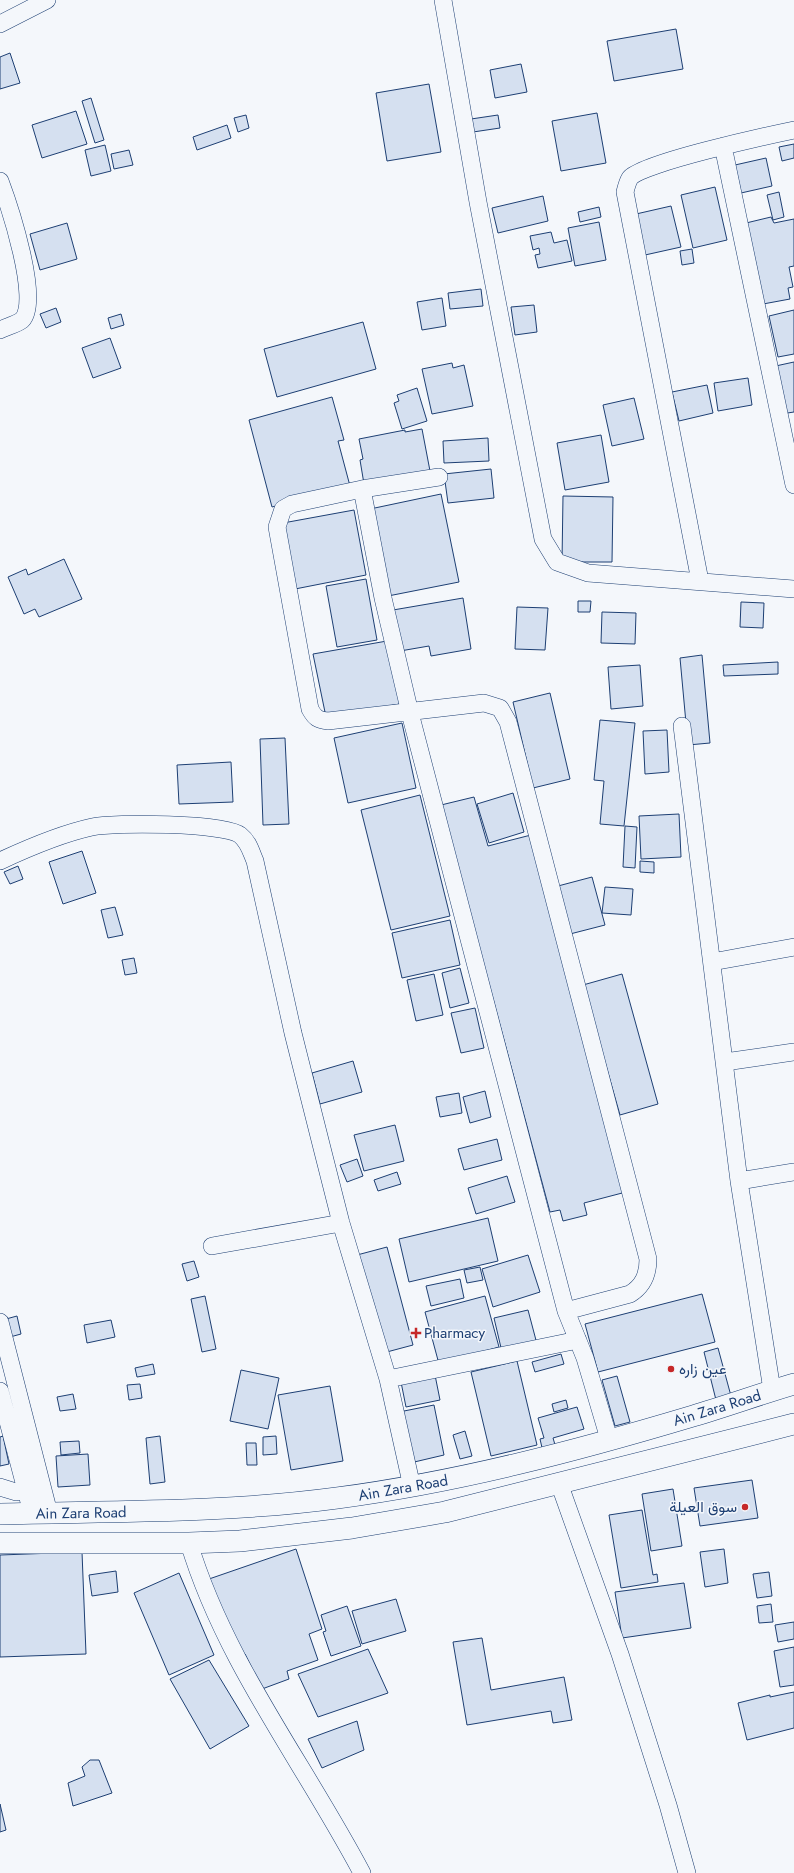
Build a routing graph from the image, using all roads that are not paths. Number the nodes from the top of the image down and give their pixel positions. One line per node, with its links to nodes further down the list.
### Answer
1 (47, 0): 3 (street)
2 (443, 0): 11 (street)
3 (0, 24)
4 (794, 130): 5 (street)
5 (724, 146): 9 (street); 11 (street)
6 (0, 181): 7 (street)
7 (0, 330)
8 (439, 477): 10 (street)
9 (794, 485)
10 (362, 489): 13 (street); 13 (street)
11 (700, 581): 12 (street)
12 (794, 589)
13 (410, 713): 24 (street); 24 (street)
14 (682, 726): 17 (street)
15 (0, 861): 22 (street)
16 (794, 947): 17 (street)
17 (712, 962): 19 (street)
18 (794, 1052): 19 (street)
19 (725, 1062): 21 (street)
20 (794, 1172): 21 (street)
21 (739, 1181): 29 (street)
22 (341, 1223): 23 (street); 27 (street)
23 (212, 1246)
24 (566, 1311): 26 (street)
25 (0, 1322): 35 (street)
26 (578, 1340): 27 (street); 32 (street)
27 (388, 1379): 36 (street)
28 (794, 1384): 29 (main road, Ain Zara Road)
29 (772, 1390): 32 (main road, Ain Zara Road)
30 (0, 1391): 37 (street)
31 (794, 1424): 33 (main road, Ain Zara Road)
32 (608, 1439): 36 (main road, Ain Zara Road)
33 (558, 1483): 41 (main road, Ain Zara Road); 43 (street)
34 (0, 1487): 37 (street)
35 (43, 1487): 37 (street); 38 (street)
36 (412, 1487): 38 (main road, Ain Zara Road)
37 (26, 1490): 38 (street)
38 (41, 1513): 39 (main road, Ain Zara Road)
39 (0, 1514)
40 (0, 1543): 41 (main road, Ain Zara Road)
41 (188, 1543): 42 (street)
42 (362, 1873)
43 (687, 1873)

